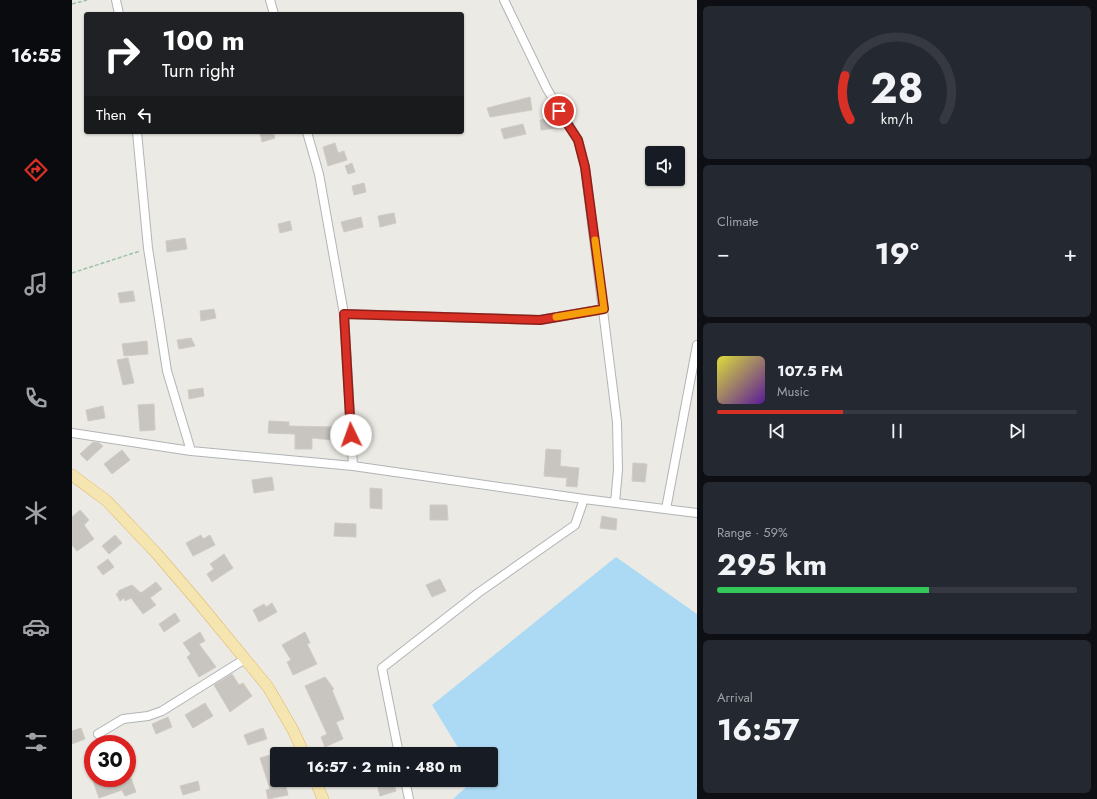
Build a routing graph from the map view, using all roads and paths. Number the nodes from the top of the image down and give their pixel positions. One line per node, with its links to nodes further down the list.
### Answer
1 (87, 0): 5 (path)
2 (116, 0): 6 (street)
3 (270, 0): 7 (street)
4 (504, 0): 12 (street)
5 (72, 4)
6 (119, 12)
7 (273, 12)
8 (137, 134): 10 (street)
9 (308, 134): 13 (street)
10 (148, 248): 11 (path); 16 (street)
11 (72, 273)
12 (604, 309): 13 (street); 20 (street)
13 (344, 314): 17 (street)
14 (697, 345): 21 (street)
15 (72, 433): 16 (street)
16 (192, 450): 17 (street)
17 (353, 466): 19 (street)
18 (72, 475): 23 (main road)
19 (584, 499): 20 (street); 26 (street)
20 (615, 503): 21 (street)
21 (666, 509): 22 (street)
22 (697, 513)
23 (245, 659): 24 (street); 25 (main road)
24 (98, 734)
25 (300, 747)
26 (399, 747)
27 (318, 787): 29 (main road)
28 (406, 787): 30 (street)
29 (322, 799)
30 (409, 799)

